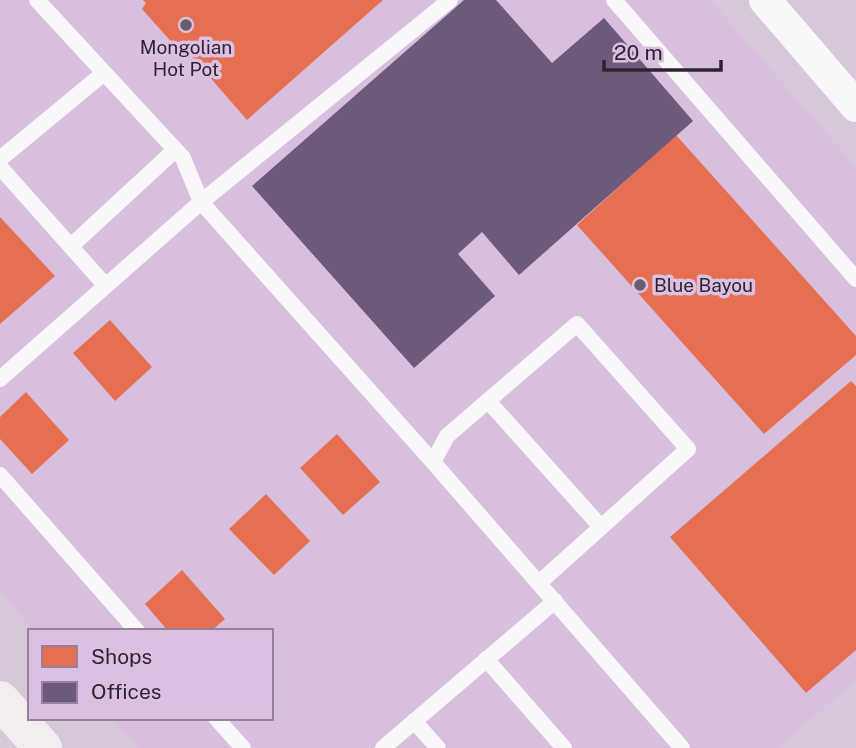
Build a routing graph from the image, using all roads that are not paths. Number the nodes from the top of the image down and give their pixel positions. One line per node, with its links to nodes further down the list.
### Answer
1 (37, 0): 5 (lane)
2 (450, 0): 10 (lane)
3 (614, 0): 12 (lane)
4 (765, 0): 6 (street)
5 (104, 73): 7 (lane); 8 (lane)
6 (856, 106)
7 (176, 150): 10 (lane); 11 (lane)
8 (0, 159)
9 (0, 167): 11 (lane)
10 (201, 202): 13 (lane); 16 (lane)
11 (71, 246): 13 (lane)
12 (856, 279)
13 (105, 285): 14 (lane)
14 (0, 379)
15 (488, 401): 16 (lane); 18 (lane); 18 (lane)
16 (433, 462): 19 (lane)
17 (0, 475): 21 (lane)
18 (601, 527): 19 (lane)
19 (539, 583): 20 (lane)
20 (555, 601): 22 (lane); 31 (lane)
21 (135, 629)
22 (486, 659): 25 (lane); 30 (lane)
23 (0, 700): 26 (main road)
24 (218, 720): 27 (lane)
25 (414, 721): 28 (lane); 29 (lane)
26 (43, 748)
27 (243, 748)
28 (383, 748)
29 (438, 748)
30 (564, 748)
31 (682, 748)

